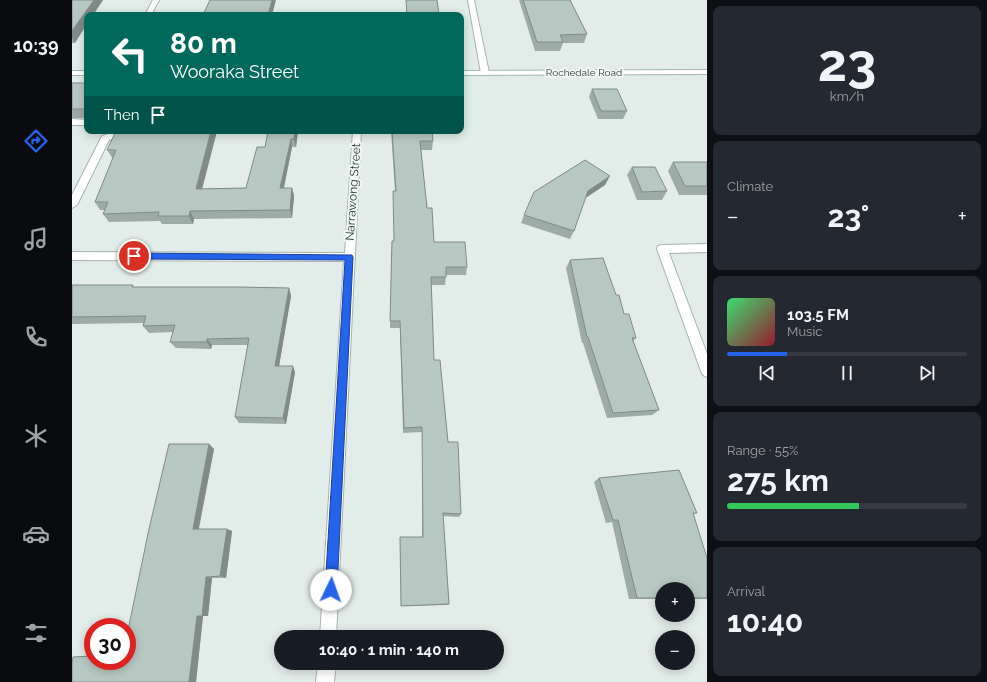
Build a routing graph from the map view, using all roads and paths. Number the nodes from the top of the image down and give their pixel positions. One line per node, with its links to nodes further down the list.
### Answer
1 (156, 0): 3 (street)
2 (471, 0): 8 (street)
3 (150, 12)
4 (707, 72): 8 (street, Rochedale Road)
5 (72, 73): 6 (street)
6 (84, 73)
7 (464, 73): 8 (street, Rochedale Road)
8 (485, 73)
9 (72, 122): 10 (street)
10 (84, 122)
11 (100, 134): 14 (street)
12 (116, 134): 14 (street)
13 (357, 134): 18 (street, Narrawong Street)
14 (105, 138): 15 (street)
15 (72, 205)
16 (707, 248): 19 (street)
17 (72, 256): 18 (street)
18 (349, 257): 20 (street, Narrawong Street)
19 (707, 371)
20 (328, 630)
21 (326, 670): 22 (street)
22 (326, 682)

